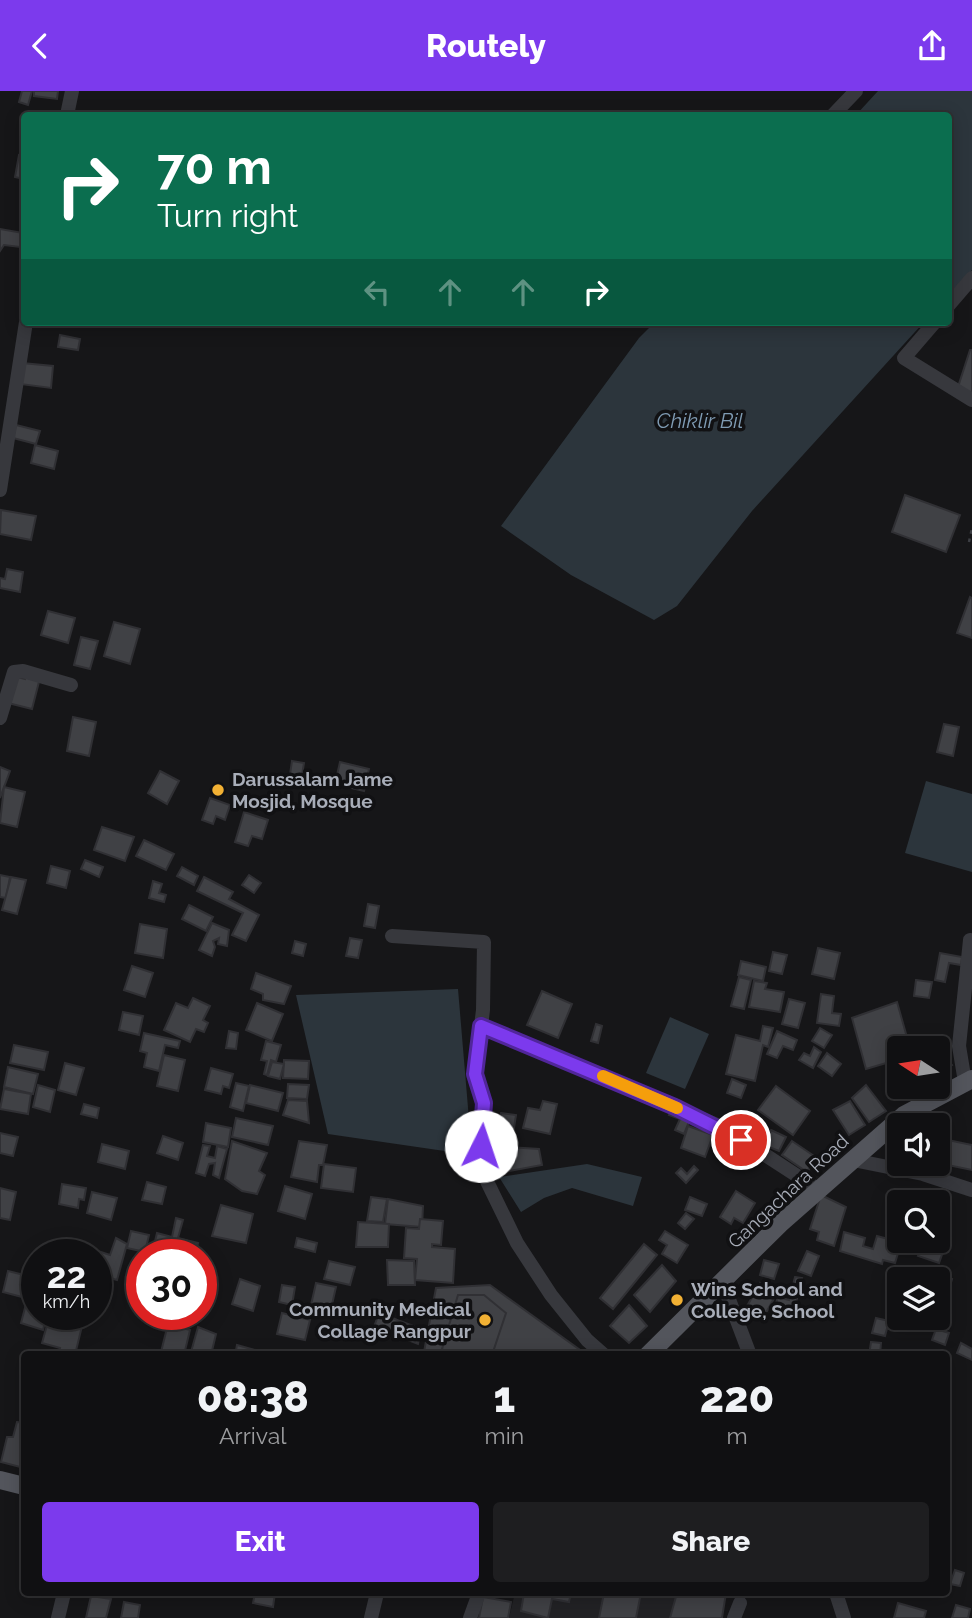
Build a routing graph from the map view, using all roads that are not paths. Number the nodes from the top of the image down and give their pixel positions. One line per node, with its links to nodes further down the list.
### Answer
1 (72, 91): 3 (street)
2 (856, 91): 4 (street)
3 (67, 112)
4 (836, 112)
5 (972, 278): 6 (street)
6 (952, 301)
7 (25, 326): 10 (street)
8 (932, 326): 9 (street)
9 (972, 400)
10 (0, 490)
11 (71, 685): 12 (street)
12 (0, 718)
13 (392, 936): 15 (street)
14 (970, 940): 16 (street)
15 (481, 1026): 18 (street); 21 (street)
16 (968, 1080): 17 (main road, Gangachara Road)
17 (853, 1160): 18 (main road, Gangachara Road); 19 (street)
18 (819, 1190): 20 (main road, Gangachara Road)
19 (972, 1190)
20 (723, 1281): 22 (main road, Gangachara Road); 23 (street)
21 (599, 1351)
22 (652, 1351)
23 (749, 1351)
24 (0, 1481): 25 (main road)
25 (21, 1485)
26 (63, 1596): 31 (street)
27 (376, 1596): 32 (street)
28 (478, 1596): 33 (street)
29 (837, 1596): 35 (street)
30 (740, 1602): 34 (street)
31 (58, 1618)
32 (371, 1618)
33 (470, 1618)
34 (734, 1618)
35 (844, 1618)

